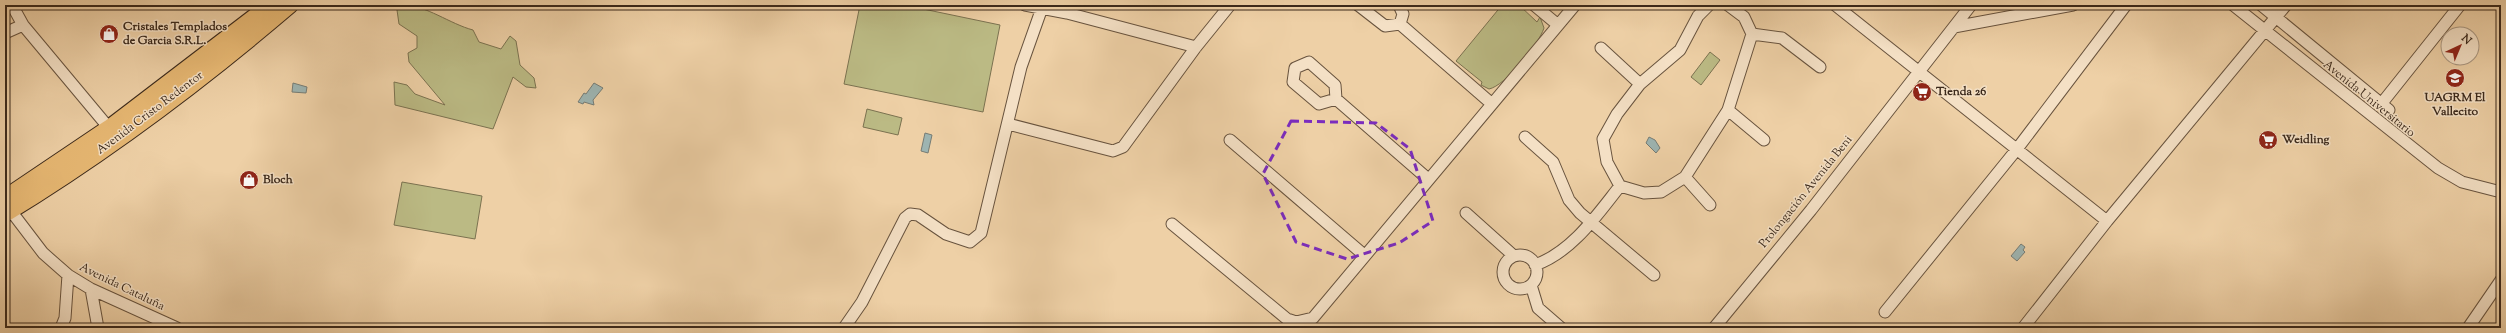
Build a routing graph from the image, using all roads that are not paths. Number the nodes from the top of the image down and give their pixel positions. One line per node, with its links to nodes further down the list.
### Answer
1 (12, 5): 23 (street)
2 (270, 5): 38 (highway, Avenida Cristo Redentor)
3 (290, 5): 48 (highway, Avenida Cristo Redentor)
4 (1025, 5): 20 (street)
5 (1230, 5): 29 (street)
6 (1358, 5): 22 (street)
7 (1399, 5): 22 (street)
8 (1534, 5): 24 (street)
9 (1575, 5): 24 (street)
10 (1709, 5): 33 (street)
11 (1728, 5): 28 (street)
12 (1835, 5): 32 (street)
13 (1971, 5): 25 (street)
14 (2073, 5): 25 (street)
15 (2126, 5): 42 (street)
16 (2233, 5): 26 (street, Avenida Universitario)
17 (2261, 5): 21 (street)
18 (2286, 5): 21 (street)
19 (2460, 5): 21 (street)
20 (1042, 7): 29 (street); 37 (street)
21 (2275, 18): 26 (street)
22 (1400, 24): 35 (street)
23 (23, 25): 27 (street); 38 (street)
24 (1558, 25): 35 (street)
25 (1954, 27): 32 (street, Prolongación Avenida Beni)
26 (2264, 31): 46 (street, Avenida Universitario); 50 (street)
27 (5, 33)
28 (1752, 34): 31 (street); 36 (street)
29 (1196, 47): 37 (street)
30 (1601, 48): 33 (street)
31 (1820, 67)
32 (1918, 72): 42 (street); 62 (street, Prolongación Avenida Beni)
33 (1640, 84): 45 (street)
34 (1336, 99): 44 (street)
35 (1492, 104): 44 (street)
36 (1728, 110): 41 (street); 43 (street)
37 (1008, 124): 66 (street)
38 (109, 128): 48 (highway, Avenida Cristo Redentor)
39 (1525, 137): 51 (street)
40 (1230, 140): 53 (street)
41 (1764, 140)
42 (2016, 149): 50 (street); 61 (street)
43 (1685, 177): 45 (street); 47 (street)
44 (1428, 179): 53 (street)
45 (1620, 186): 51 (street)
46 (2501, 192)
47 (1710, 206)
48 (7, 208): 56 (street, Avenida Cataluña)
49 (1466, 213): 54 (street)
50 (2107, 221): 68 (street)
51 (1591, 223): 55 (street); 57 (street)
52 (1172, 224): 53 (street)
53 (1364, 255)
54 (1514, 256): 55 (street); 59 (street)
55 (1535, 265): 59 (street)
56 (68, 275): 60 (street, Avenida Cataluña); 63 (street)
57 (1654, 275)
58 (2501, 280): 69 (street)
59 (1531, 285): 67 (street)
60 (91, 289): 64 (street); 65 (street, Avenida Cataluña)
61 (1885, 312)
62 (1718, 326)
63 (61, 328)
64 (98, 328)
65 (177, 328)
66 (844, 328)
67 (1561, 328)
68 (2023, 328)
69 (2468, 328)

